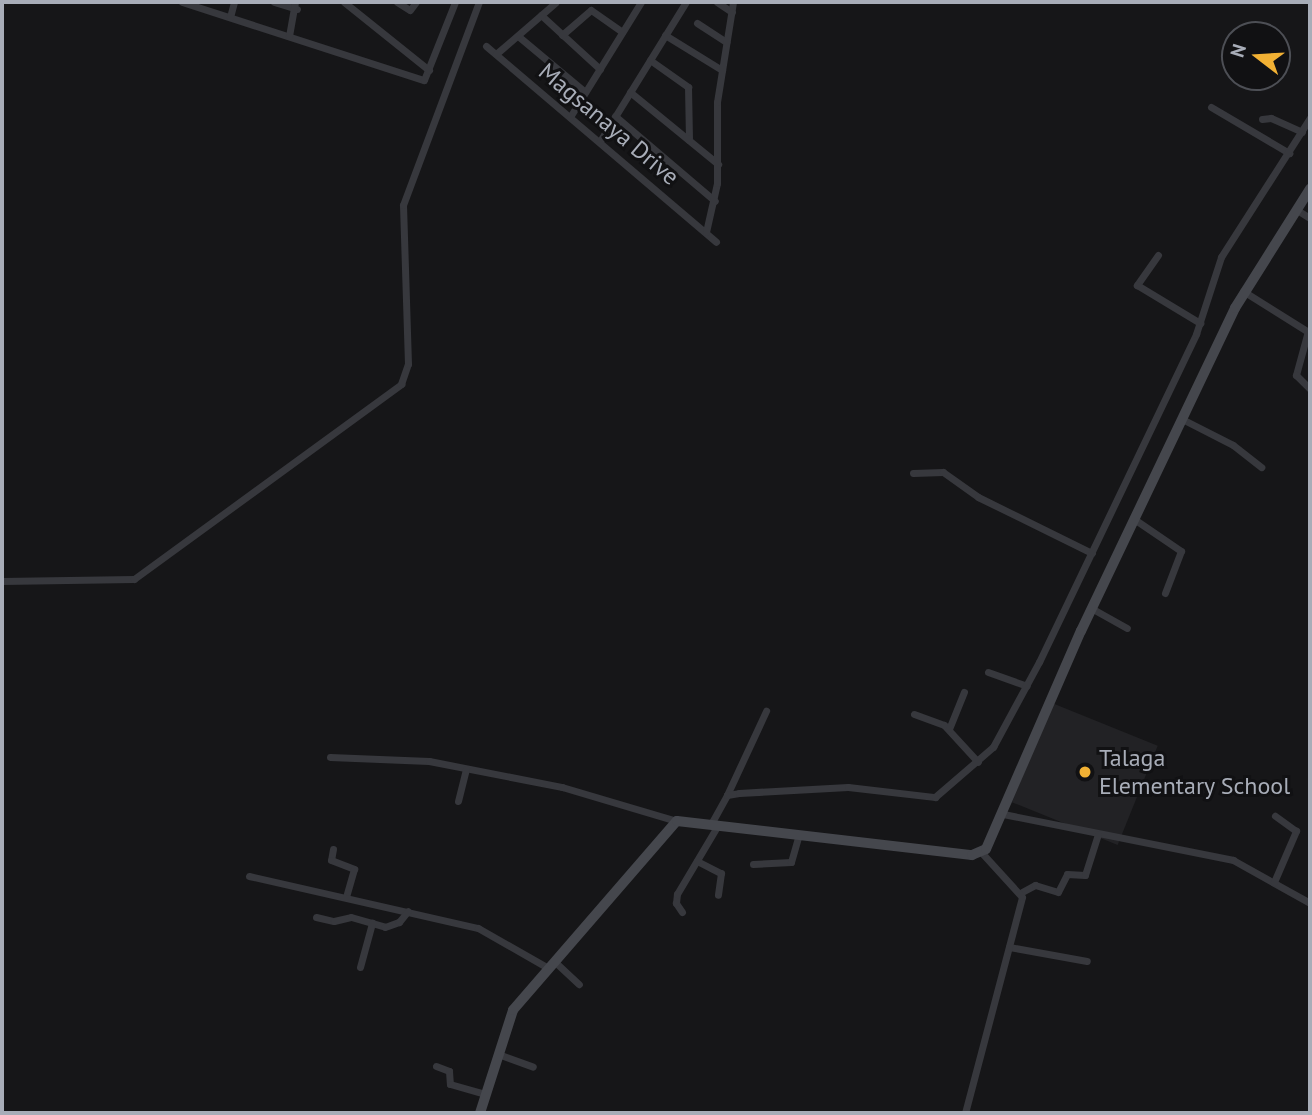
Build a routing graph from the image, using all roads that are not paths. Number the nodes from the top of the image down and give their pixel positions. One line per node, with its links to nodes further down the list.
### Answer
1 (182, 2): 14 (street)
2 (234, 2): 18 (street)
3 (274, 2): 15 (street)
4 (344, 2): 30 (street)
5 (397, 2): 6 (street)
6 (415, 2)
7 (455, 2): 30 (street)
8 (479, 2): 60 (street)
9 (556, 2): 17 (street)
10 (686, 2): 24 (street)
11 (717, 2): 16 (street)
12 (733, 2): 16 (street)
13 (637, 3): 20 (street)
14 (204, 5): 18 (street)
15 (296, 5): 22 (street)
16 (732, 12): 25 (street)
17 (541, 15): 21 (street); 23 (street)
18 (230, 17): 22 (street)
19 (696, 23): 25 (street)
20 (622, 32): 21 (street); 29 (street)
21 (562, 35): 29 (street)
22 (289, 36): 30 (street)
23 (518, 36): 27 (street); 32 (street)
24 (665, 36): 28 (street); 31 (street)
25 (726, 42): 31 (street)
26 (486, 46): 27 (street, Magsanaya Drive)
27 (496, 54): 36 (street, Magsanaya Drive)
28 (650, 60): 33 (street); 41 (street)
29 (600, 69): 32 (street)
30 (429, 70)
31 (722, 70): 43 (street)
32 (585, 92): 36 (street)
33 (630, 92): 35 (street); 41 (street)
34 (1211, 107): 42 (street)
35 (615, 116): 40 (street); 45 (street)
36 (570, 117): 40 (street, Magsanaya Drive)
37 (1310, 118): 39 (street)
38 (1262, 119): 39 (street)
39 (1302, 132): 42 (street)
40 (600, 141): 48 (street, Magsanaya Drive)
41 (689, 141): 43 (street)
42 (1289, 153): 52 (street)
43 (718, 164): 45 (street)
44 (1310, 189): 46 (street)
45 (715, 201): 48 (street)
46 (1297, 210): 47 (street); 51 (street)
47 (1310, 218)
48 (706, 232): 49 (street, Magsanaya Drive)
49 (716, 242)
50 (1158, 255): 52 (street)
51 (1244, 291): 53 (street); 55 (street)
52 (1200, 323): 59 (street)
53 (1309, 332): 54 (street)
54 (1310, 390)
55 (1182, 419): 56 (street); 58 (street)
56 (1261, 467)
57 (913, 473): 59 (street)
58 (1134, 519): 61 (street); 62 (street)
59 (1092, 553): 65 (street)
60 (2, 582)
61 (1165, 593)
62 (1091, 608): 63 (street); 75 (street)
63 (1127, 628)
64 (988, 672): 65 (street)
65 (1027, 686): 71 (street)
66 (964, 692): 69 (street)
67 (766, 711): 73 (street)
68 (915, 714): 69 (street)
69 (949, 729): 71 (street)
70 (330, 757): 72 (street)
71 (978, 762): 73 (street)
72 (466, 769): 74 (street); 77 (street)
73 (727, 794): 78 (street)
74 (458, 801)
75 (1003, 814): 80 (street); 82 (street)
76 (1275, 816): 86 (street)
77 (677, 821): 78 (street); 97 (street)
78 (715, 825): 79 (street); 83 (street)
79 (799, 834): 82 (street); 84 (street)
80 (1098, 834): 86 (street); 87 (street)
81 (333, 849): 89 (street)
82 (982, 853): 87 (street)
83 (696, 862): 88 (street); 92 (street)
84 (753, 864)
85 (249, 876): 89 (street)
86 (1274, 881): 90 (street)
87 (1022, 892): 95 (street)
88 (718, 895)
89 (346, 897): 91 (street)
90 (1310, 903)
91 (408, 911): 94 (street); 97 (street)
92 (682, 912)
93 (316, 917): 94 (street)
94 (372, 923): 98 (street)
95 (1009, 947): 96 (street); 105 (street)
96 (1087, 961)
97 (551, 964): 99 (street); 100 (street)
98 (360, 967)
99 (579, 984)
100 (498, 1054): 102 (street); 103 (street)
101 (436, 1066): 103 (street)
102 (533, 1067)
103 (486, 1094): 104 (street)
104 (480, 1113)
105 (965, 1113)

